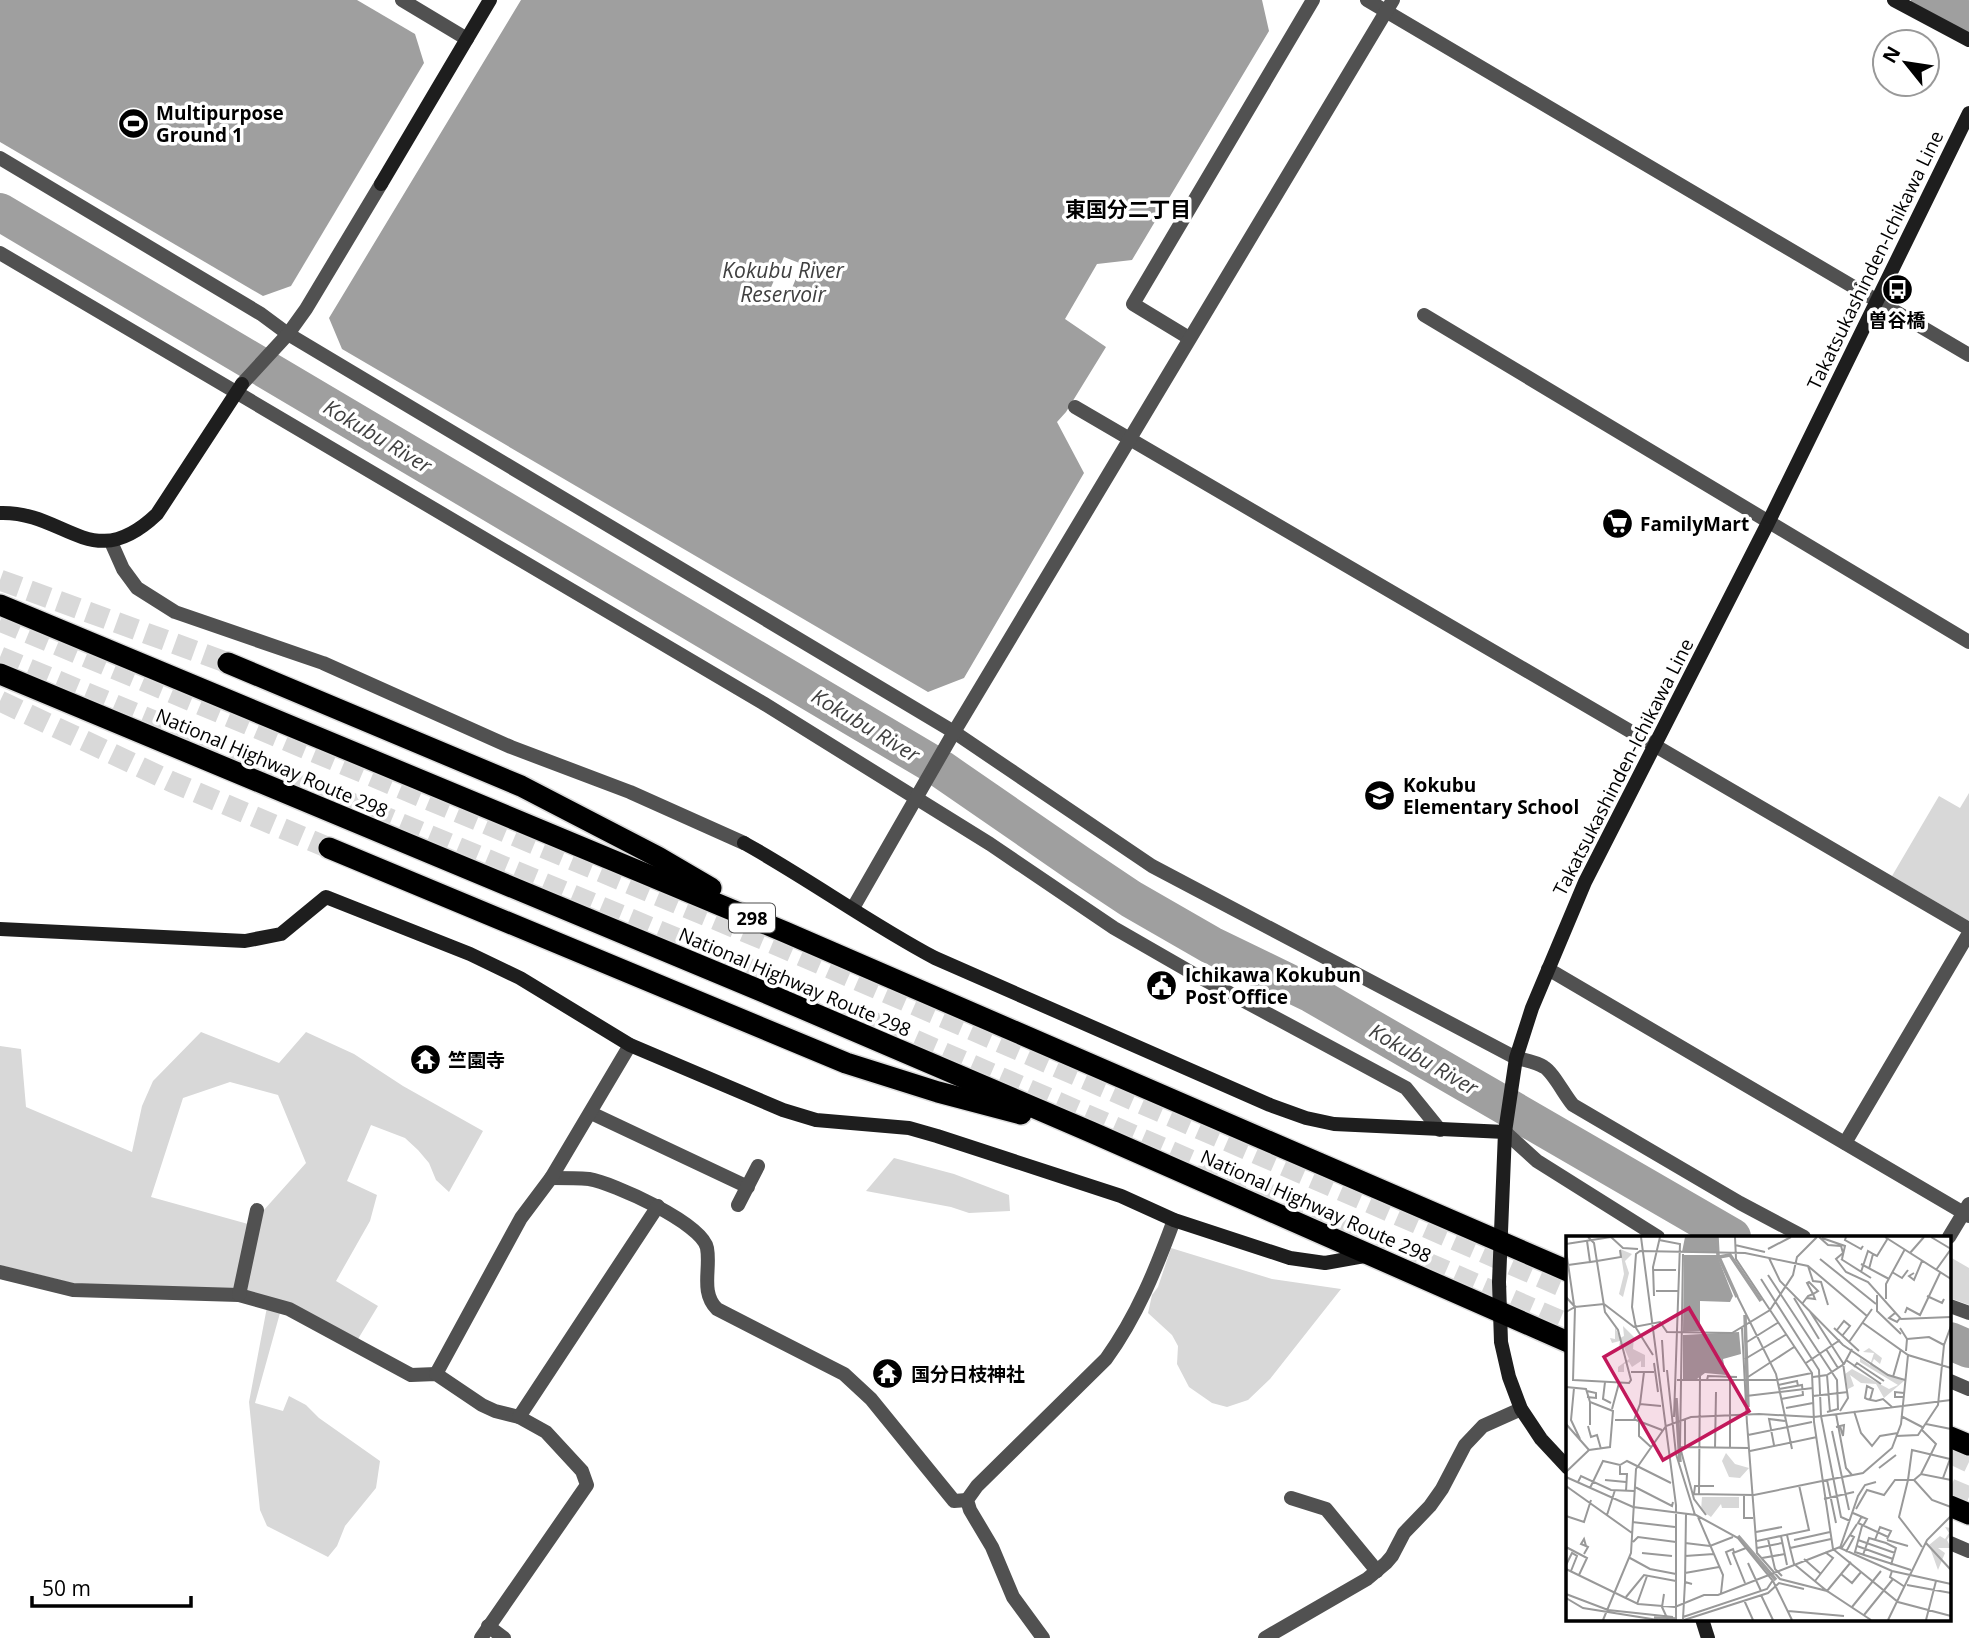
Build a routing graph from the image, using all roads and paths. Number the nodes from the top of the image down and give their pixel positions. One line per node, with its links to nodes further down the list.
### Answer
1 (402, 0): 7 (street)
2 (490, 0): 7 (street)
3 (1313, 0): 15 (street)
4 (1367, 0): 6 (street)
5 (1894, 0): 8 (street)
6 (1390, 6): 12 (street); 15 (street)
7 (467, 39): 14 (street)
8 (1969, 40)
9 (1969, 113): 12 (street, Takatsukashinden-Ichikawa Line)
10 (0, 158): 14 (street)
11 (0, 253): 17 (street)
12 (1877, 300): 16 (street); 21 (street, Takatsukashinden-Ichikawa Line)
13 (1424, 315): 21 (street)
14 (288, 334): 17 (street); 27 (street)
15 (1189, 338): 19 (street)
16 (1969, 355)
17 (239, 388): 22 (street); 29 (street)
18 (1076, 407): 19 (street)
19 (1129, 440): 27 (street); 28 (street)
20 (0, 513): 22 (street)
21 (1768, 523): 24 (street); 28 (street, Takatsukashinden-Ichikawa Line)
22 (111, 542): 31 (street)
23 (0, 605): 34 (highway, National Highway Route 298 / 298)
24 (1969, 642)
25 (228, 663): 34 (highway)
26 (0, 674): 40 (highway, National Highway Route 298)
27 (951, 737): 29 (street); 37 (street)
28 (1655, 744): 33 (street); 35 (street, Takatsukashinden-Ichikawa Line)
29 (917, 793): 31 (street); 39 (street)
30 (329, 848): 40 (highway)
31 (853, 908): 39 (street)
32 (0, 929): 36 (street)
33 (1969, 931): 42 (street)
34 (785, 932): 54 (highway, National Highway Route 298 / 298)
35 (1548, 969): 37 (street, Takatsukashinden-Ichikawa Line); 42 (street)
36 (630, 1045): 38 (street); 50 (street)
37 (1516, 1058): 41 (street, Takatsukashinden-Ichikawa Line); 52 (street)
38 (591, 1113): 44 (street); 45 (street)
39 (1440, 1130): 41 (street)
40 (1091, 1132): 55 (highway, National Highway Route 298)
41 (1504, 1132): 51 (street); 54 (street, Takatsukashinden-Ichikawa Line)
42 (1845, 1143): 49 (street)
43 (758, 1166): 45 (street)
44 (551, 1178): 47 (street); 63 (street)
45 (748, 1187): 46 (street)
46 (738, 1205)
47 (658, 1206): 67 (street); 72 (street)
48 (257, 1210): 58 (street)
49 (1967, 1211): 53 (street)
50 (1174, 1220): 55 (street); 72 (street)
51 (1656, 1236)
52 (1802, 1236)
53 (1950, 1236)
54 (1500, 1241): 56 (highway, National Highway Route 298 / 298); 60 (street, Takatsukashinden-Ichikawa Line)
55 (1370, 1255): 60 (highway, National Highway Route 298)
56 (1566, 1270)
57 (0, 1272): 58 (street)
58 (239, 1295): 63 (street)
59 (1952, 1307): 61 (street)
60 (1499, 1311): 62 (highway, National Highway Route 298); 66 (street, Takatsukashinden-Ichikawa Line)
61 (1969, 1314)
62 (1566, 1341)
63 (436, 1374): 67 (street)
64 (1952, 1382): 65 (street)
65 (1969, 1389)
66 (1521, 1409): 70 (street, Takatsukashinden-Ichikawa Line); 77 (street)
67 (519, 1417): 79 (street)
68 (1952, 1438): 69 (highway)
69 (1969, 1445)
70 (1566, 1466)
71 (1292, 1498): 77 (street)
72 (967, 1500): 81 (street)
73 (1952, 1507): 74 (highway)
74 (1969, 1514)
75 (1952, 1544): 76 (street)
76 (1969, 1551)
77 (1377, 1571): 82 (street)
78 (1702, 1620): 83 (street)
79 (484, 1632): 80 (street)
80 (504, 1638)
81 (1043, 1638)
82 (1265, 1638)
83 (1708, 1638)

